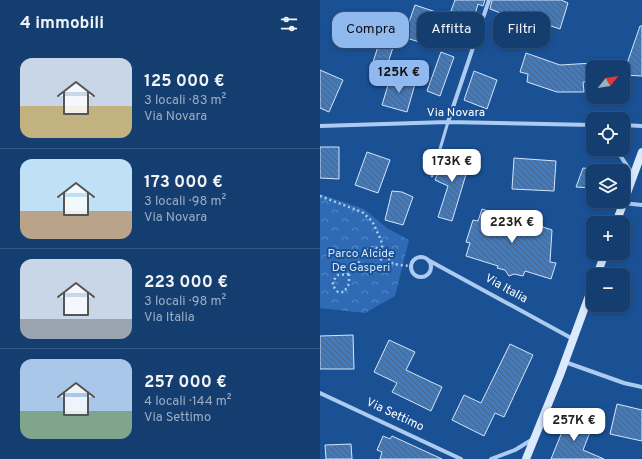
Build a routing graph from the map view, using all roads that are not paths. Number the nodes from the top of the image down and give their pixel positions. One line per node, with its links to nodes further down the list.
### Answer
1 (489, 0): 2 (street)
2 (448, 122): 3 (street, Via Novara); 4 (street, Via Novara); 10 (lane)
3 (586, 125)
4 (320, 126)
5 (630, 126): 6 (street)
6 (642, 126)
7 (642, 152): 9 (street)
8 (621, 156): 9 (street)
9 (633, 175): 11 (street)
10 (432, 176)
11 (630, 183)
12 (630, 204): 13 (street)
13 (642, 205)
14 (428, 260): 14 (street); 16 (street, Via Italia)
15 (586, 304): 16 (street)
16 (573, 339): 17 (street)
17 (565, 362): 18 (street); 20 (street)
18 (642, 387)
19 (320, 393): 21 (street, Via Settimo)
20 (535, 438): 22 (street); 23 (street)
21 (461, 459)
22 (491, 459)
23 (526, 459)

